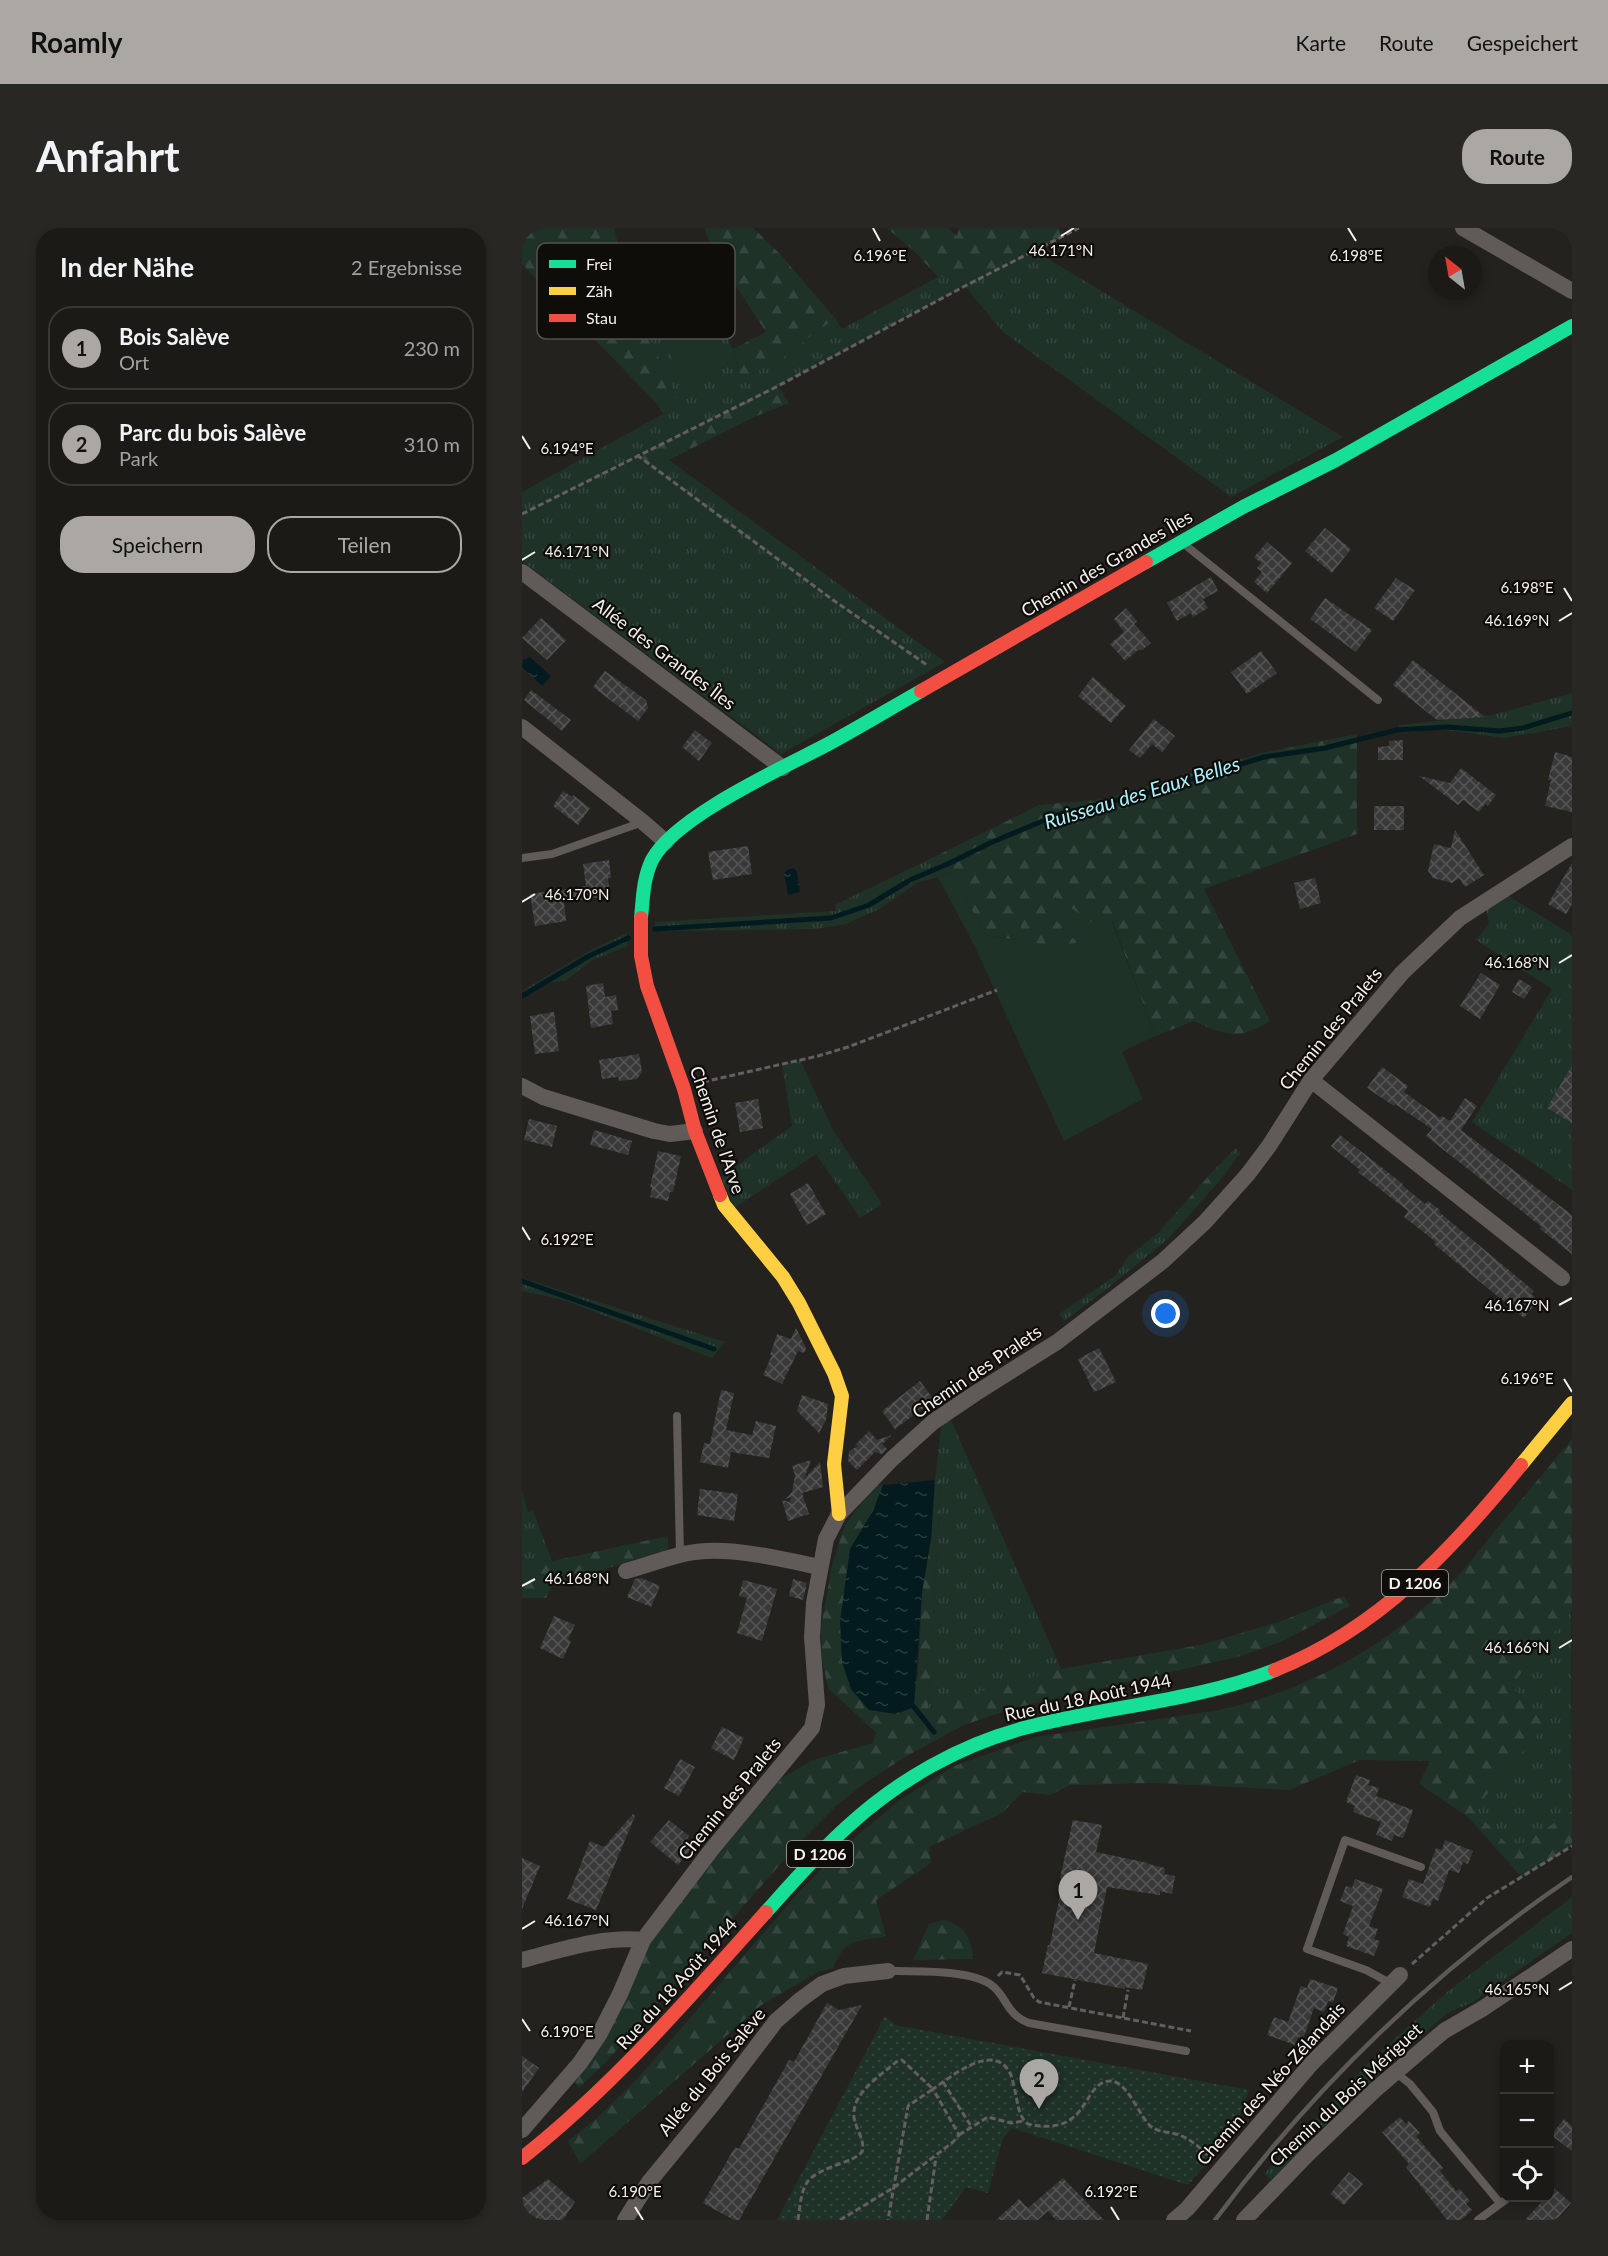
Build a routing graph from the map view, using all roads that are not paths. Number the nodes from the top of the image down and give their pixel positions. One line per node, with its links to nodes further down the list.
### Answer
1 (1463, 228): 2 (street)
2 (1572, 291)
3 (1572, 326): 4 (street, Chemin des Grandes Îles)
4 (1181, 541): 6 (lane); 8 (street, Chemin des Grandes Îles)
5 (522, 572): 8 (street, Allée des Grandes Îles)
6 (1378, 700)
7 (522, 727): 9 (street)
8 (783, 768): 10 (street, Chemin des Grandes Îles)
9 (643, 822): 10 (street); 12 (lane)
10 (666, 842): 15 (street, Chemin de l'Arve)
11 (1572, 846): 13 (street, Chemin des Pralets)
12 (522, 858)
13 (1311, 1080): 16 (street); 19 (street, Chemin des Pralets)
14 (522, 1086): 15 (street)
15 (695, 1131): 19 (street, Chemin de l'Arve)
16 (1562, 1278)
17 (1572, 1403): 32 (street, Rue du 18 Août 1944 / D 1206)
18 (676, 1416): 20 (lane)
19 (839, 1514): 21 (street, Chemin des Pralets)
20 (680, 1555): 21 (street); 22 (street)
21 (820, 1567): 24 (street, Chemin des Pralets)
22 (626, 1571)
23 (1421, 1867): 28 (lane)
24 (643, 1940): 26 (street); 31 (street, Chemin des Pralets)
25 (1572, 1949): 30 (street, Chemin du Bois Mériguet)
26 (522, 1960)
27 (888, 1971): 29 (lane); 35 (street, Allée du Bois Salève)
28 (1395, 1979): 36 (street, Chemin des Néo-Zélandais)
29 (1186, 2051)
30 (1395, 2072): 33 (lane); 37 (street, Chemin du Bois Mériguet)
31 (522, 2130)
32 (522, 2158)
33 (1500, 2196)
34 (1501, 2202): 38 (lane)
35 (625, 2220)
36 (1174, 2220)
37 (1244, 2220)
38 (1478, 2220)

